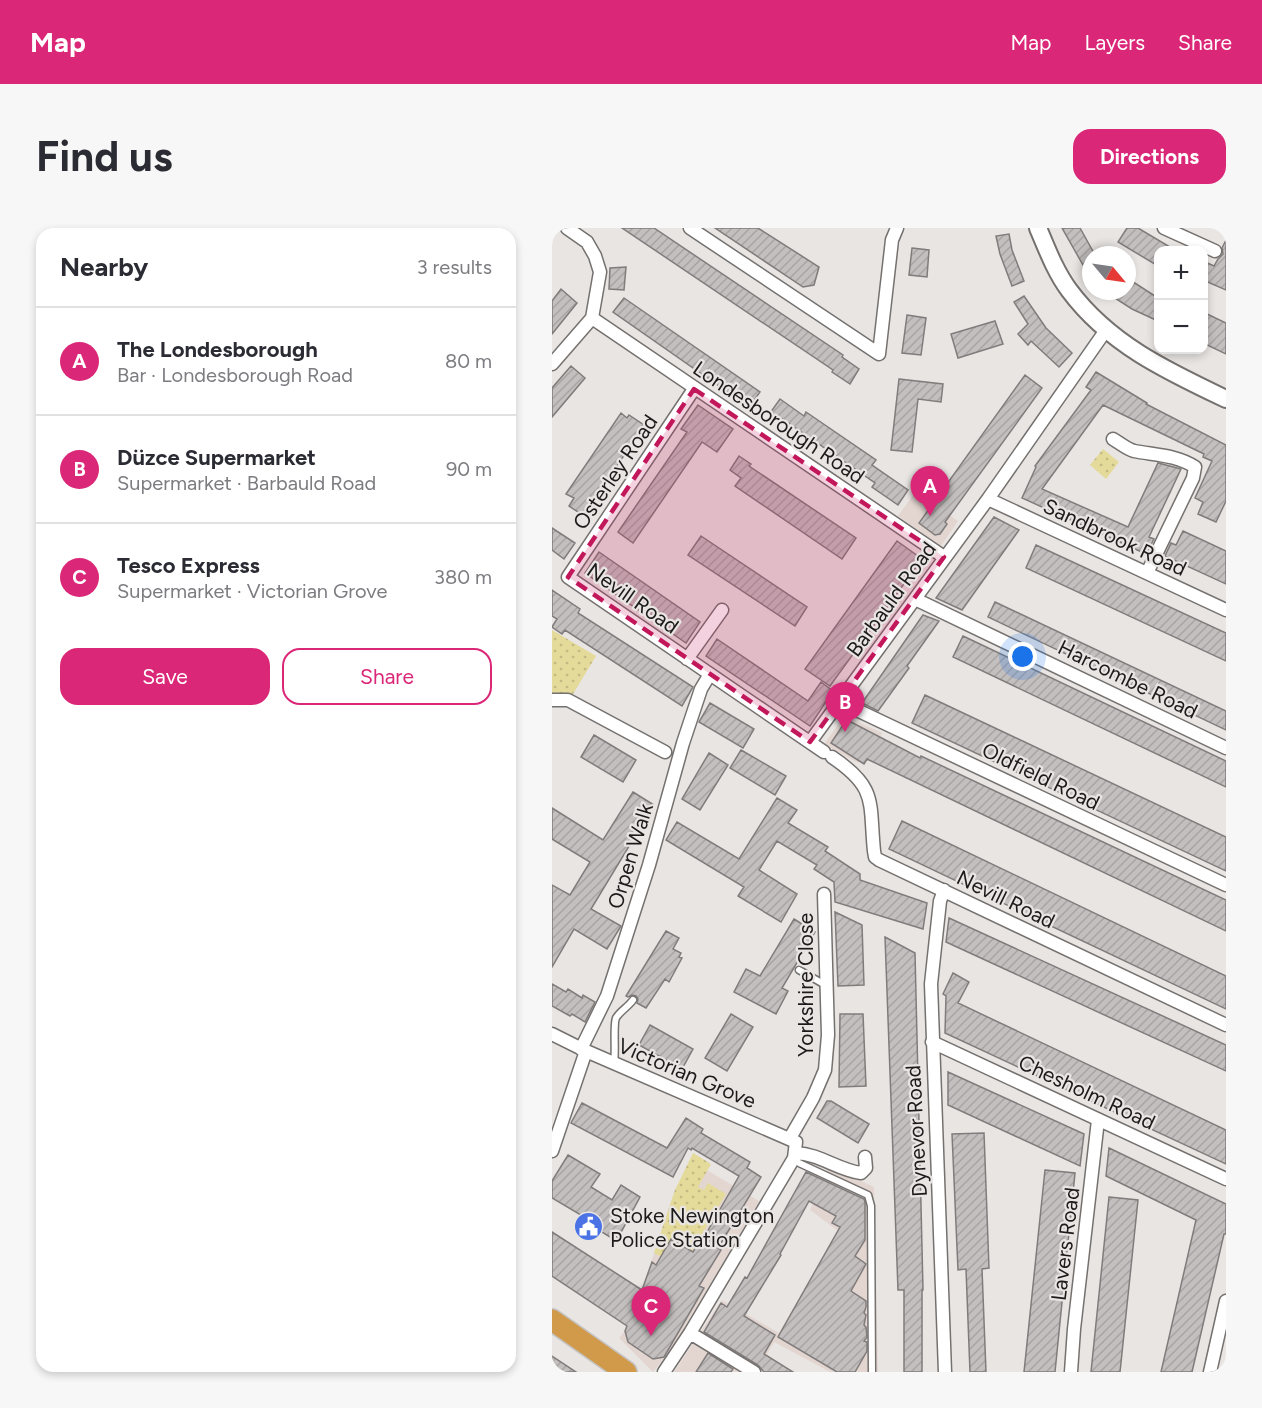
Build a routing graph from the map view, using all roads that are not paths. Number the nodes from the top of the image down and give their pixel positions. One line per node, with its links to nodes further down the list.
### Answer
1 (567, 228): 7 (street)
2 (690, 228): 3 (street)
3 (897, 228)
4 (1038, 228): 8 (main road)
5 (1164, 228): 6 (street)
6 (1215, 251)
7 (592, 318): 9 (street); 10 (street, Londesborough Road)
8 (1106, 330): 11 (main road); 13 (street, Barbauld Road)
9 (552, 364)
10 (694, 389): 14 (street, Londesborough Road); 16 (street, Osterley Road)
11 (1226, 399)
12 (1113, 439): 15 (street)
13 (988, 499): 14 (street, Barbauld Road); 15 (street, Sandbrook Road)
14 (944, 557): 17 (street, Barbauld Road)
15 (1148, 573): 19 (street, Sandbrook Road)
16 (568, 577): 20 (street, Nevill Road)
17 (915, 599): 23 (street, Barbauld Road); 25 (street, Harcombe Road)
18 (722, 610): 20 (street)
19 (1226, 610)
20 (687, 659): 21 (street, Nevill Road)
21 (710, 674): 24 (street, Nevill Road); 36 (street, Orpen Walk)
22 (552, 700): 26 (street)
23 (840, 702): 24 (street, Barbauld Road); 27 (street, Oldfield Road)
24 (810, 742): 28 (street, Nevill Road)
25 (1226, 748)
26 (665, 752)
27 (1226, 885)
28 (944, 890): 33 (street, Nevill Road); 35 (street, Dynevor Road)
29 (824, 894): 31 (street, Yorkshire Close)
30 (799, 970): 31 (lane)
31 (827, 986): 39 (street, Yorkshire Close)
32 (633, 1000): 37 (lane)
33 (1226, 1025)
34 (552, 1034): 36 (street, Victorian Grove)
35 (932, 1042): 38 (street, Chesholm Road); 51 (street, Dynevor Road)
36 (584, 1050): 37 (street, Victorian Grove); 40 (street, Orpen Walk)
37 (614, 1063): 39 (street, Victorian Grove)
38 (1098, 1120): 43 (street, Chesholm Road); 52 (street, Lavers Road)
39 (790, 1138): 41 (street)
40 (552, 1151)
41 (795, 1156): 42 (street); 46 (street); 50 (lane)
42 (865, 1157)
43 (1226, 1179)
44 (1226, 1301): 53 (street)
45 (552, 1320): 47 (highway)
46 (690, 1333): 48 (street); 49 (street)
47 (624, 1372)
48 (664, 1372)
49 (753, 1372)
50 (872, 1372)
51 (945, 1372)
52 (1071, 1372)
53 (1210, 1372)

